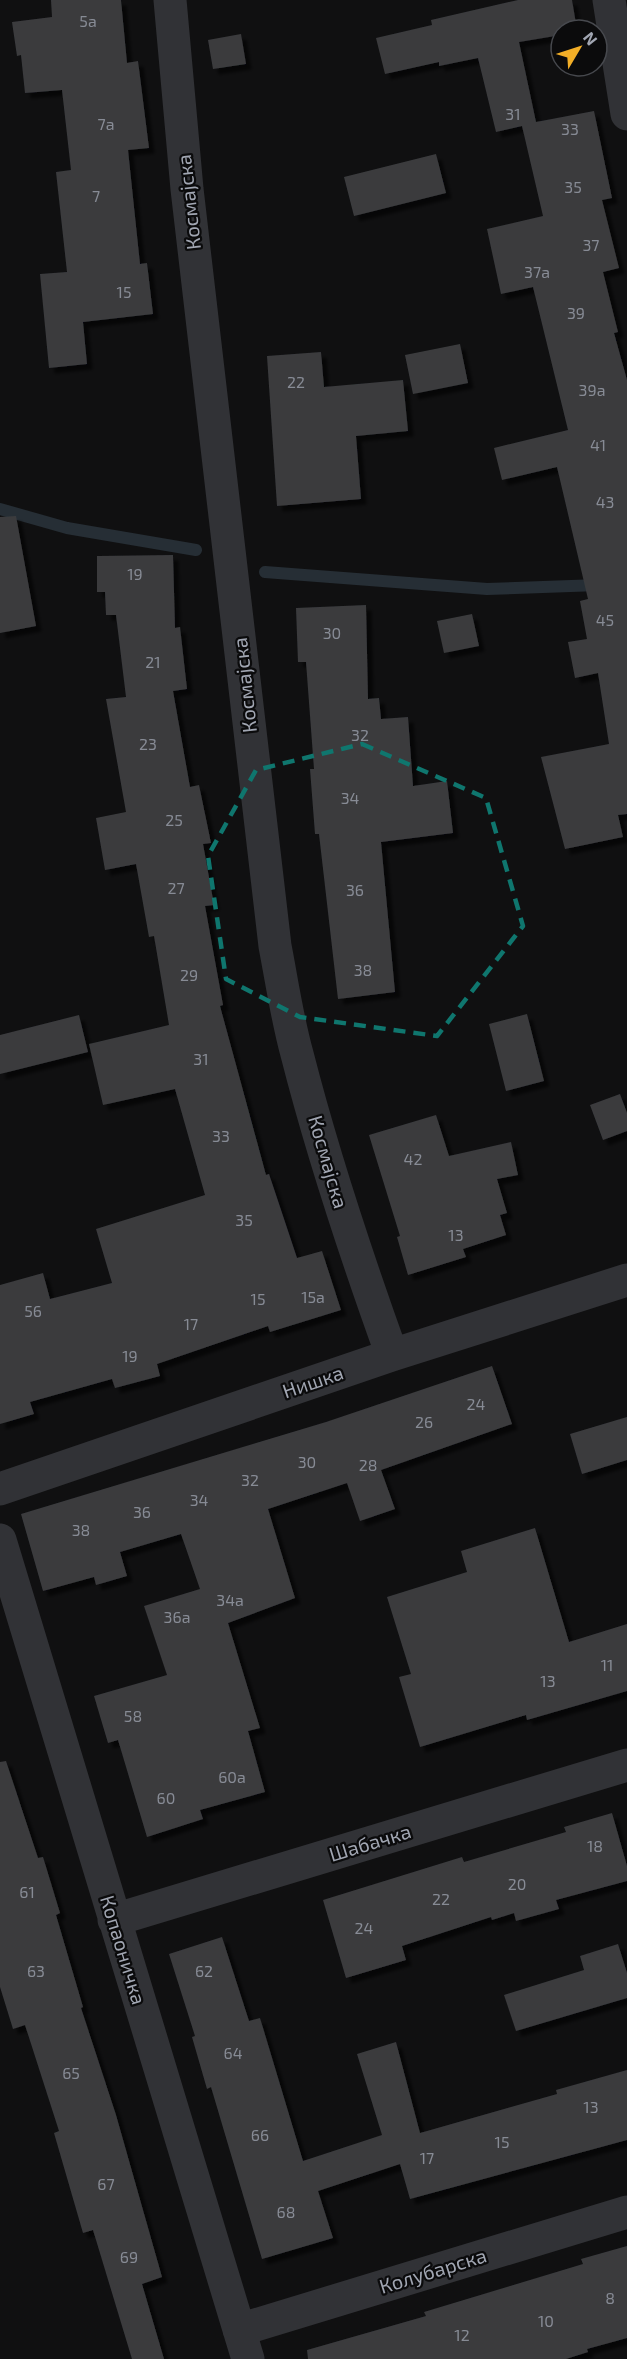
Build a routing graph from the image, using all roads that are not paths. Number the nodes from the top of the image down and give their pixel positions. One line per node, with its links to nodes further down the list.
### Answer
1 (170, 0): 5 (street, Космајска)
2 (609, 0): 3 (street)
3 (627, 114)
4 (627, 1280): 5 (street, Нишка)
5 (392, 1354): 6 (street, Нишка)
6 (0, 1489)
7 (0, 1540): 9 (street, Копаоничка)
8 (627, 1765): 9 (street, Шабачка)
9 (114, 1920): 11 (street, Копаоничка)
10 (627, 2212): 11 (street, Колубарска)
11 (244, 2344)

